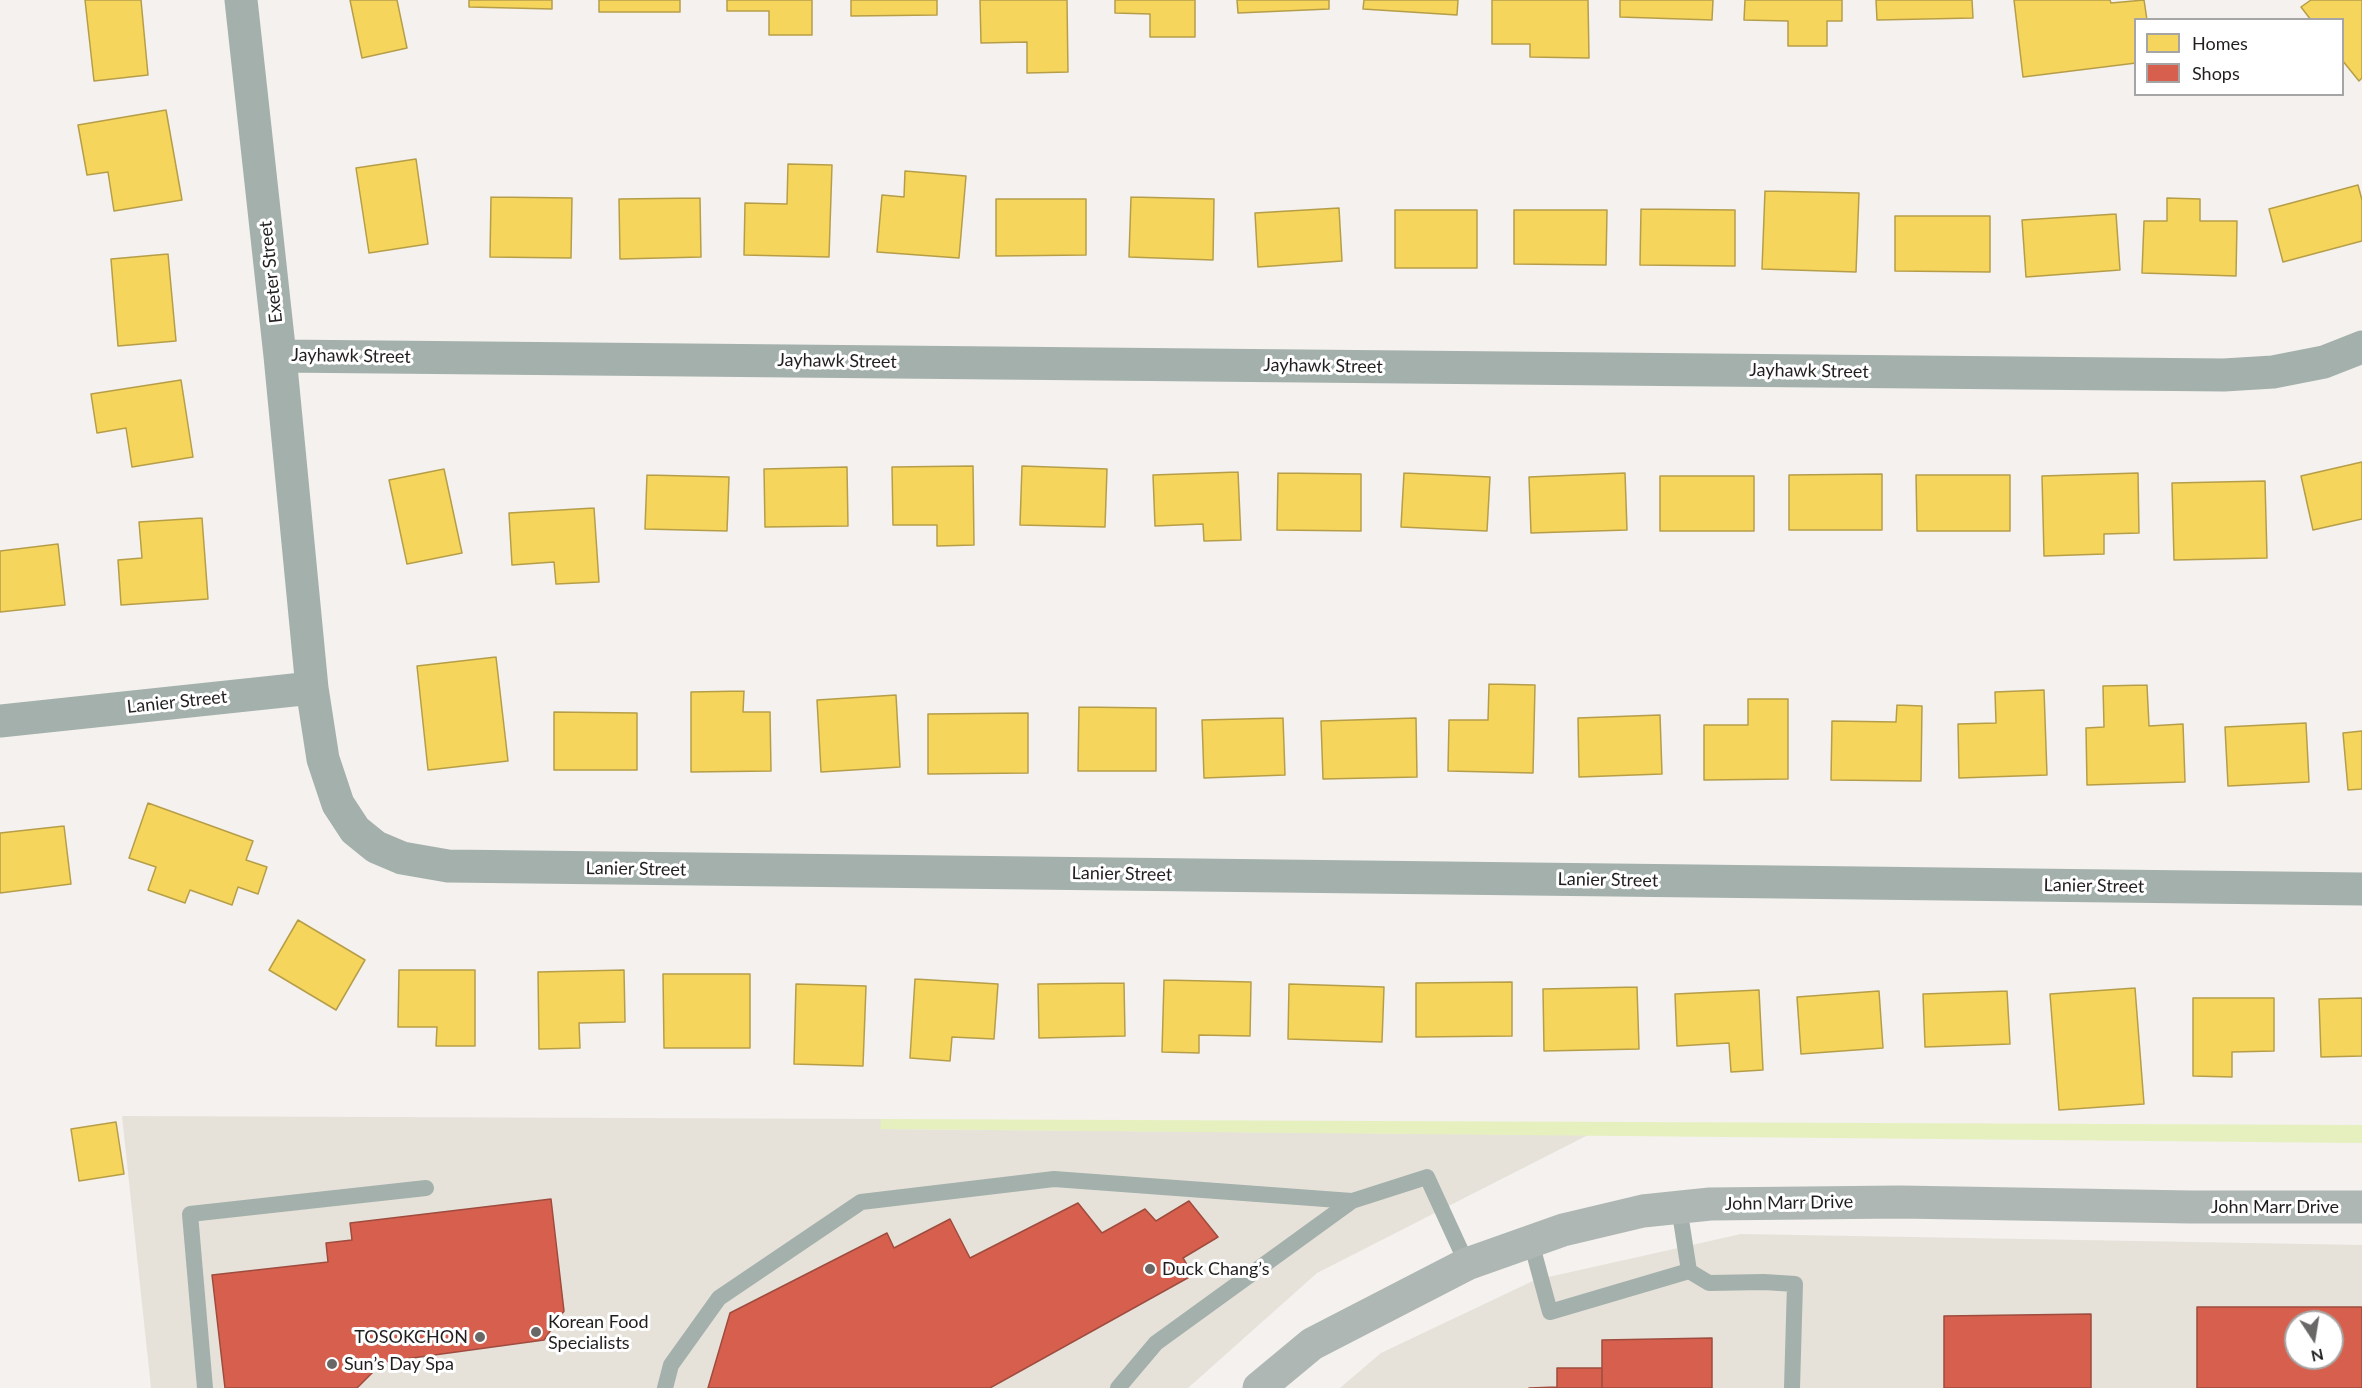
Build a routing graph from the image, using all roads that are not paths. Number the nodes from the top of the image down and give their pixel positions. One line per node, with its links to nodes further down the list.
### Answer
1 (241, 0): 3 (street, Exeter Street)
2 (2362, 347): 3 (street, Jayhawk Street)
3 (280, 356): 4 (street, Exeter Street)
4 (312, 688): 5 (street, Lanier Street); 6 (street, Lanier Street)
5 (0, 720)
6 (2362, 889)
7 (426, 1188): 14 (lane)
8 (1352, 1201): 12 (lane); 15 (lane); 16 (lane)
9 (1679, 1207): 10 (street, John Marr Drive); 11 (street, John Marr Drive); 13 (lane)
10 (2362, 1207)
11 (1531, 1242): 12 (street, John Marr Drive); 13 (lane)
12 (1467, 1264): 17 (street, John Marr Drive)
13 (1689, 1271): 18 (lane)
14 (205, 1388)
15 (665, 1388)
16 (1118, 1388)
17 (1259, 1388)
18 (1792, 1388)

